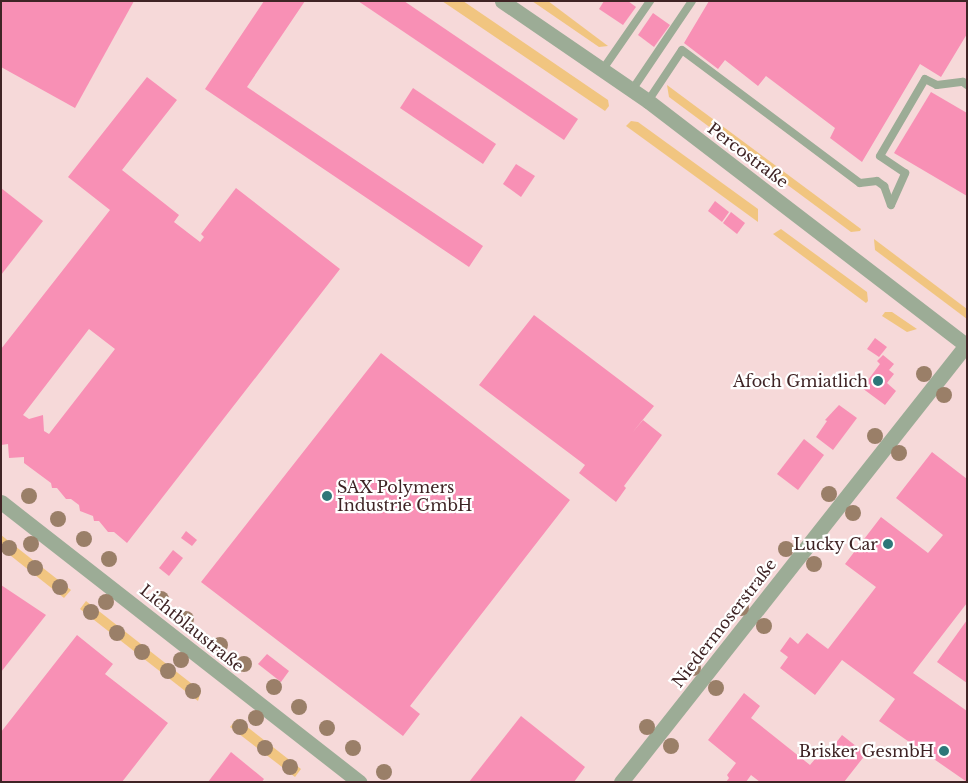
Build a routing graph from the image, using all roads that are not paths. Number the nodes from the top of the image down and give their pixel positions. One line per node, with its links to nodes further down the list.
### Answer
1 (502, 1): 4 (street, Percostraße)
2 (650, 1): 4 (lane)
3 (692, 1): 6 (lane)
4 (603, 69): 6 (street, Percostraße)
5 (965, 81): 7 (lane)
6 (632, 90): 7 (street, Percostraße)
7 (648, 101): 8 (street, Percostraße)
8 (966, 345): 11 (street, Niedermoserstraße)
9 (1, 502): 10 (street, Lichtblaustraße)
10 (360, 782)
11 (621, 782)

